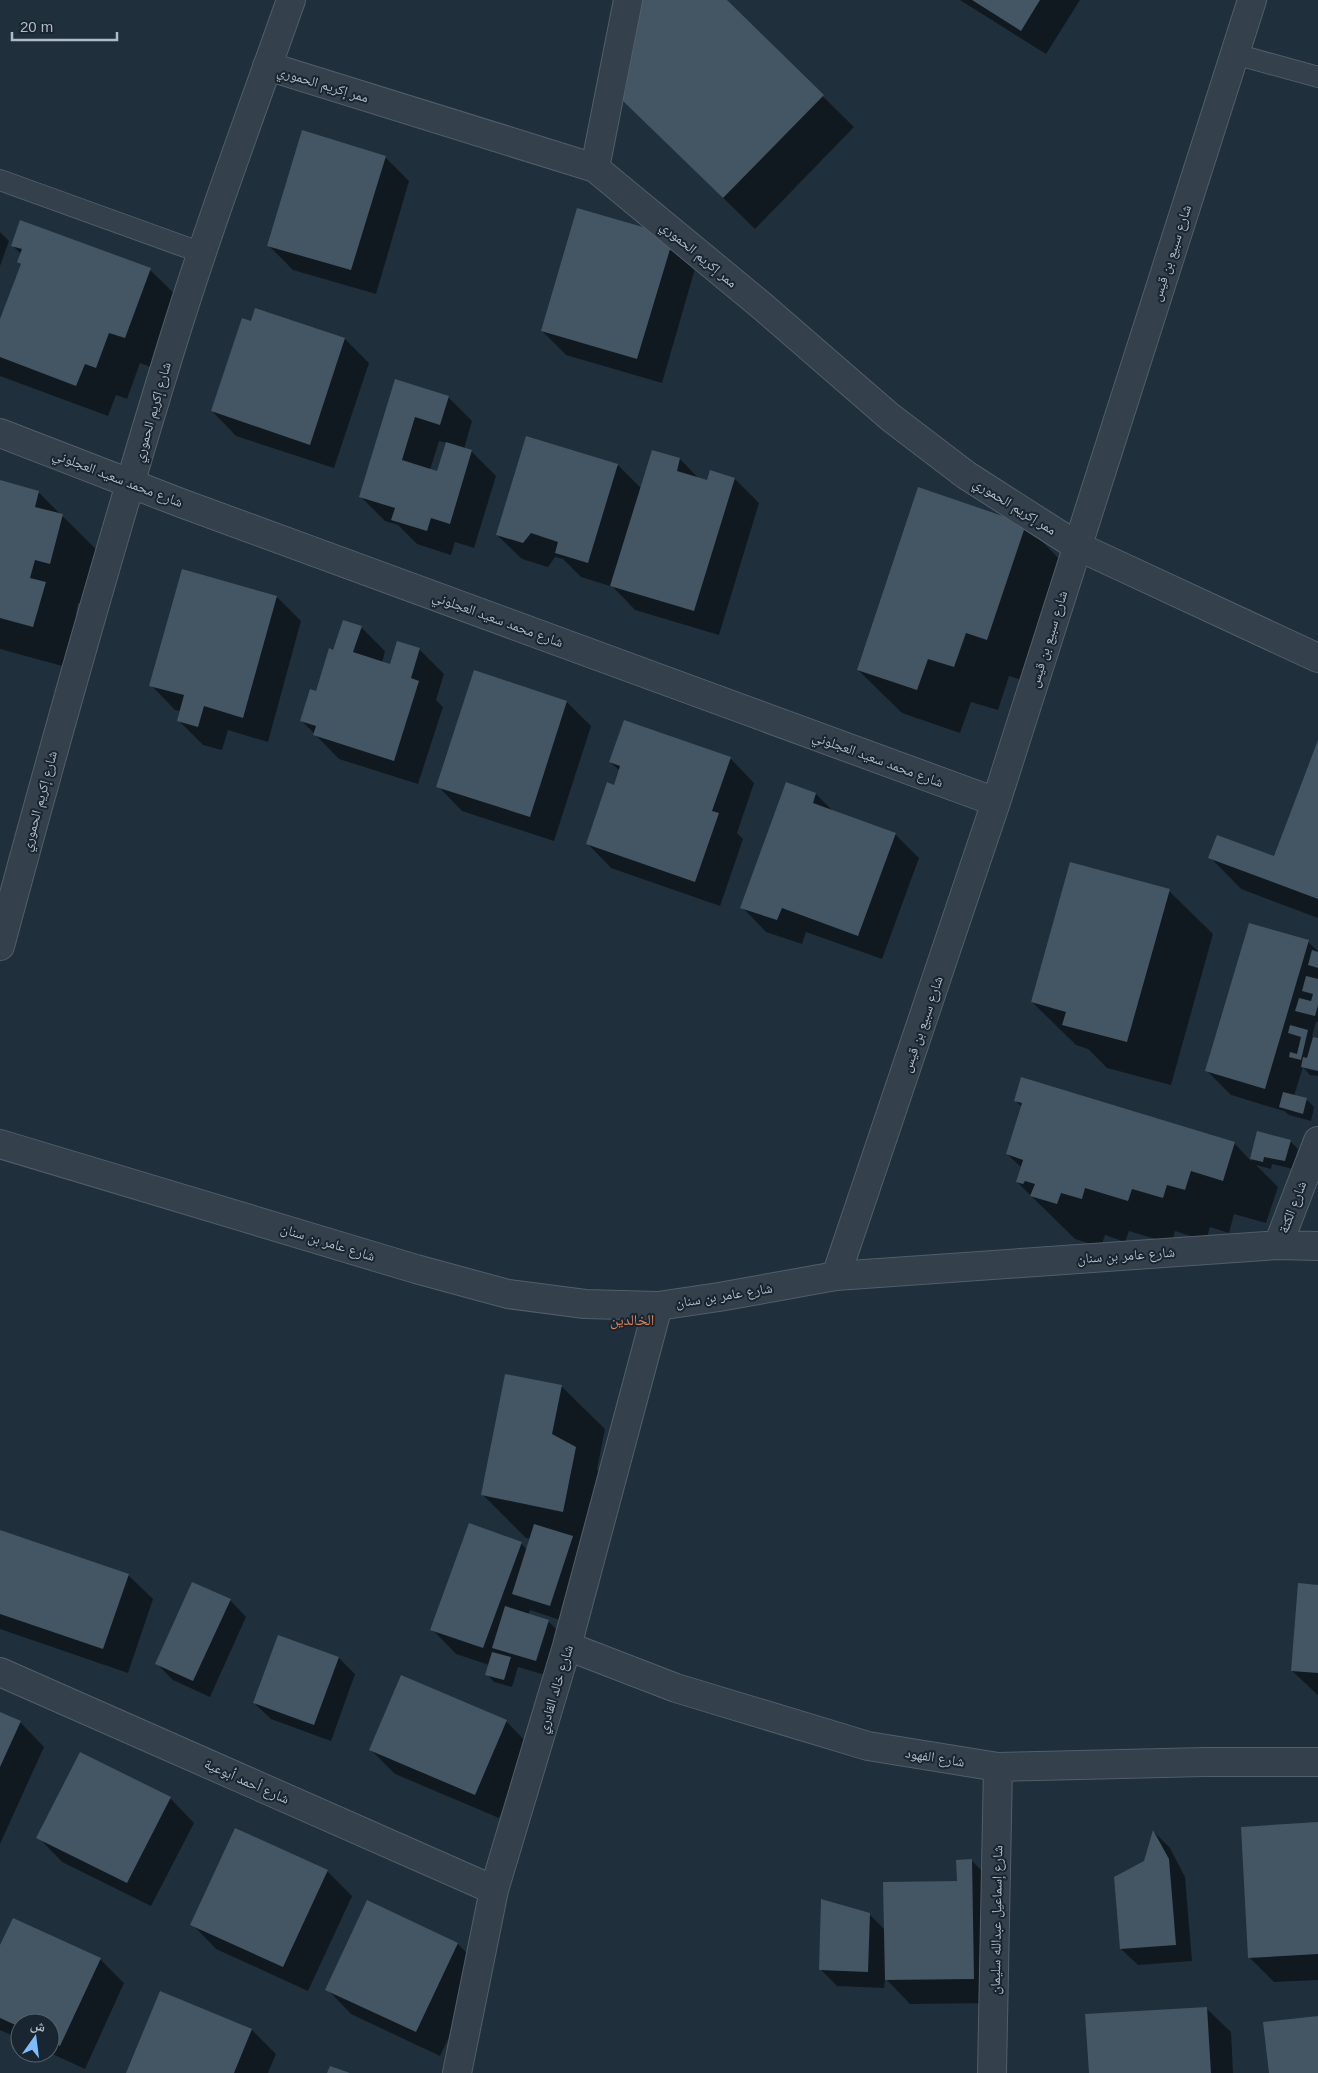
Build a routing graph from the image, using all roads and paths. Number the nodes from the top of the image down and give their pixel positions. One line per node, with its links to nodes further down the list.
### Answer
1 (291, 0): 5 (street, شارع إكريم الحموري)
2 (628, 0): 7 (street)
3 (1252, 0): 4 (street, شارع سبيع بن قيس)
4 (1235, 54): 6 (lane); 12 (street, شارع سبيع بن قيس)
5 (267, 66): 7 (street, ممر إكريم الحموري); 9 (street, شارع إكريم الحموري)
6 (1318, 77)
7 (595, 168): 12 (street, ممر إكريم الحموري)
8 (0, 180): 9 (lane)
9 (202, 253): 11 (street, شارع إكريم الحموري)
10 (0, 433): 11 (street, شارع محمد سعيد العجلوني)
11 (132, 483): 14 (street, شارع محمد سعيد العجلوني); 15 (street, شارع إكريم الحموري)
12 (1077, 546): 13 (street, ممر إكريم الحموري); 14 (street, شارع سبيع بن قيس)
13 (1318, 658)
14 (996, 802): 20 (street, شارع سبيع بن قيس)
15 (0, 946)
16 (1318, 1141): 18 (street, شارع الكتة)
17 (0, 1144): 21 (street, شارع عامر بن سنان)
18 (1278, 1245): 19 (street, شارع عامر بن سنان); 20 (street, شارع عامر بن سنان)
19 (1318, 1246)
20 (836, 1276): 21 (street, شارع عامر بن سنان)
21 (658, 1306): 22 (street, شارع خالد القادري)
22 (568, 1646): 25 (street, شارع الفهود); 26 (street, شارع خالد القادري)
23 (0, 1672): 26 (street, شارع أحمد أبوعية)
24 (1318, 1762): 25 (street, شارع الفهود)
25 (998, 1767): 28 (street, شارع إسماعيل عبدالله سليمان)
26 (494, 1890): 27 (street, شارع خالد القادري)
27 (457, 2073)
28 (992, 2073)

